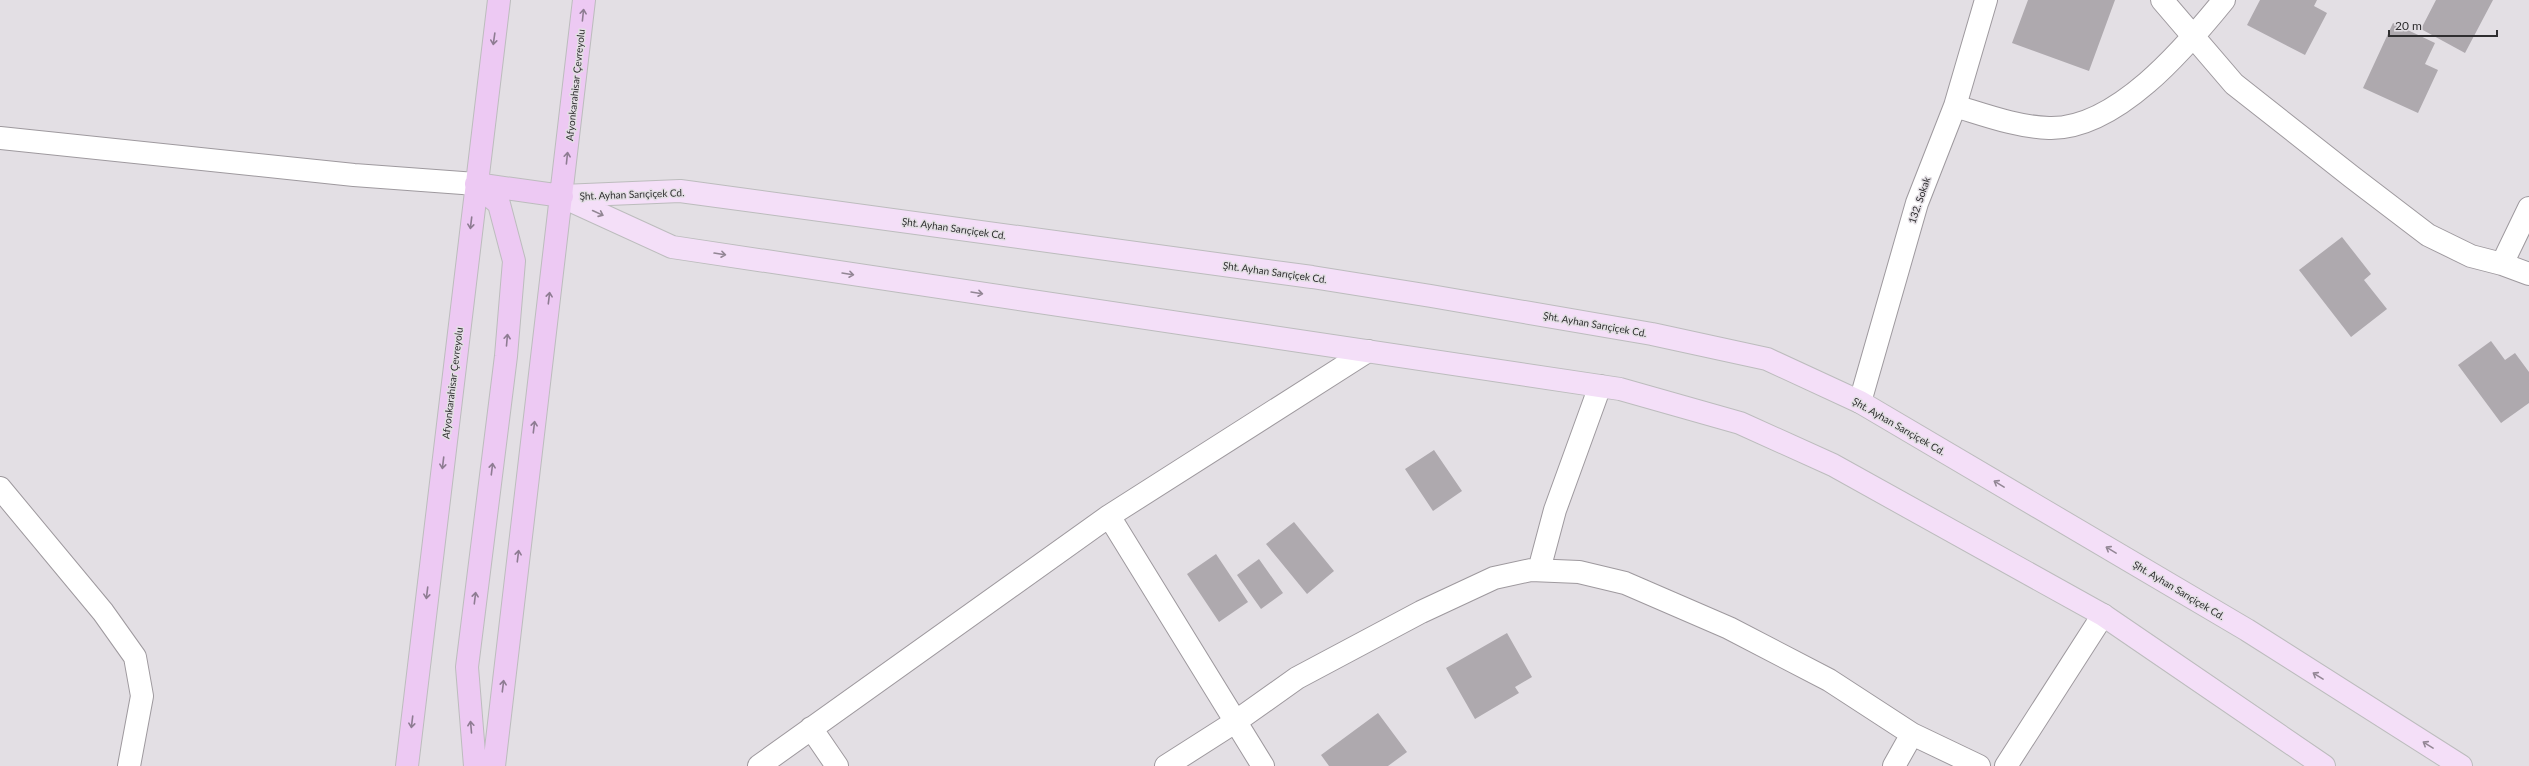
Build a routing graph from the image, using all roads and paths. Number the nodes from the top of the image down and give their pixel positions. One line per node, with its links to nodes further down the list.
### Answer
1 (499, 0): 9 (highway, Afyonkarahisar Çevreyolu, one-way to 9)
2 (584, 0): 10 (highway, Afyonkarahisar Çevreyolu, one-way to 2)
3 (1986, 0): 7 (street, 132. Sokak)
4 (2162, 0): 6 (street)
5 (2224, 0): 6 (street)
6 (2194, 38): 7 (street); 12 (street)
7 (1955, 106): 16 (street, 132. Sokak)
8 (0, 138): 9 (street)
9 (476, 184): 10 (highway); 25 (highway, Afyonkarahisar Çevreyolu, one-way to 25); 26 (highway, one-way to 9)
10 (562, 196): 14 (main road, Şht. Ayhan Sarıçiçek Cd., one-way to 14); 16 (main road, Şht. Ayhan Sarıçiçek Cd.); 27 (highway, Afyonkarahisar Çevreyolu, one-way to 10)
11 (2529, 208): 12 (street)
12 (2502, 264): 13 (street)
13 (2529, 274)
14 (1368, 352): 15 (main road, Şht. Ayhan Sarıçiçek Cd.); 18 (street)
15 (1600, 386): 19 (street); 20 (main road, Şht. Ayhan Sarıçiçek Cd.)
16 (1860, 402): 36 (main road, Şht. Ayhan Sarıçiçek Cd., one-way to 16)
17 (0, 488): 24 (street)
18 (1109, 516): 21 (street); 22 (street)
19 (1539, 570): 21 (street); 23 (street)
20 (2102, 615): 34 (street); 35 (main road, Şht. Ayhan Sarıçiçek Cd.)
21 (1235, 722): 30 (street); 31 (street)
22 (811, 728): 28 (street); 29 (street)
23 (1912, 734): 32 (street); 33 (street)
24 (129, 766)
25 (407, 766)
26 (474, 766)
27 (494, 766)
28 (759, 766)
29 (837, 766)
30 (1166, 766)
31 (1263, 766)
32 (1894, 766)
33 (1980, 766)
34 (2006, 766)
35 (2324, 766)
36 (2461, 766)

